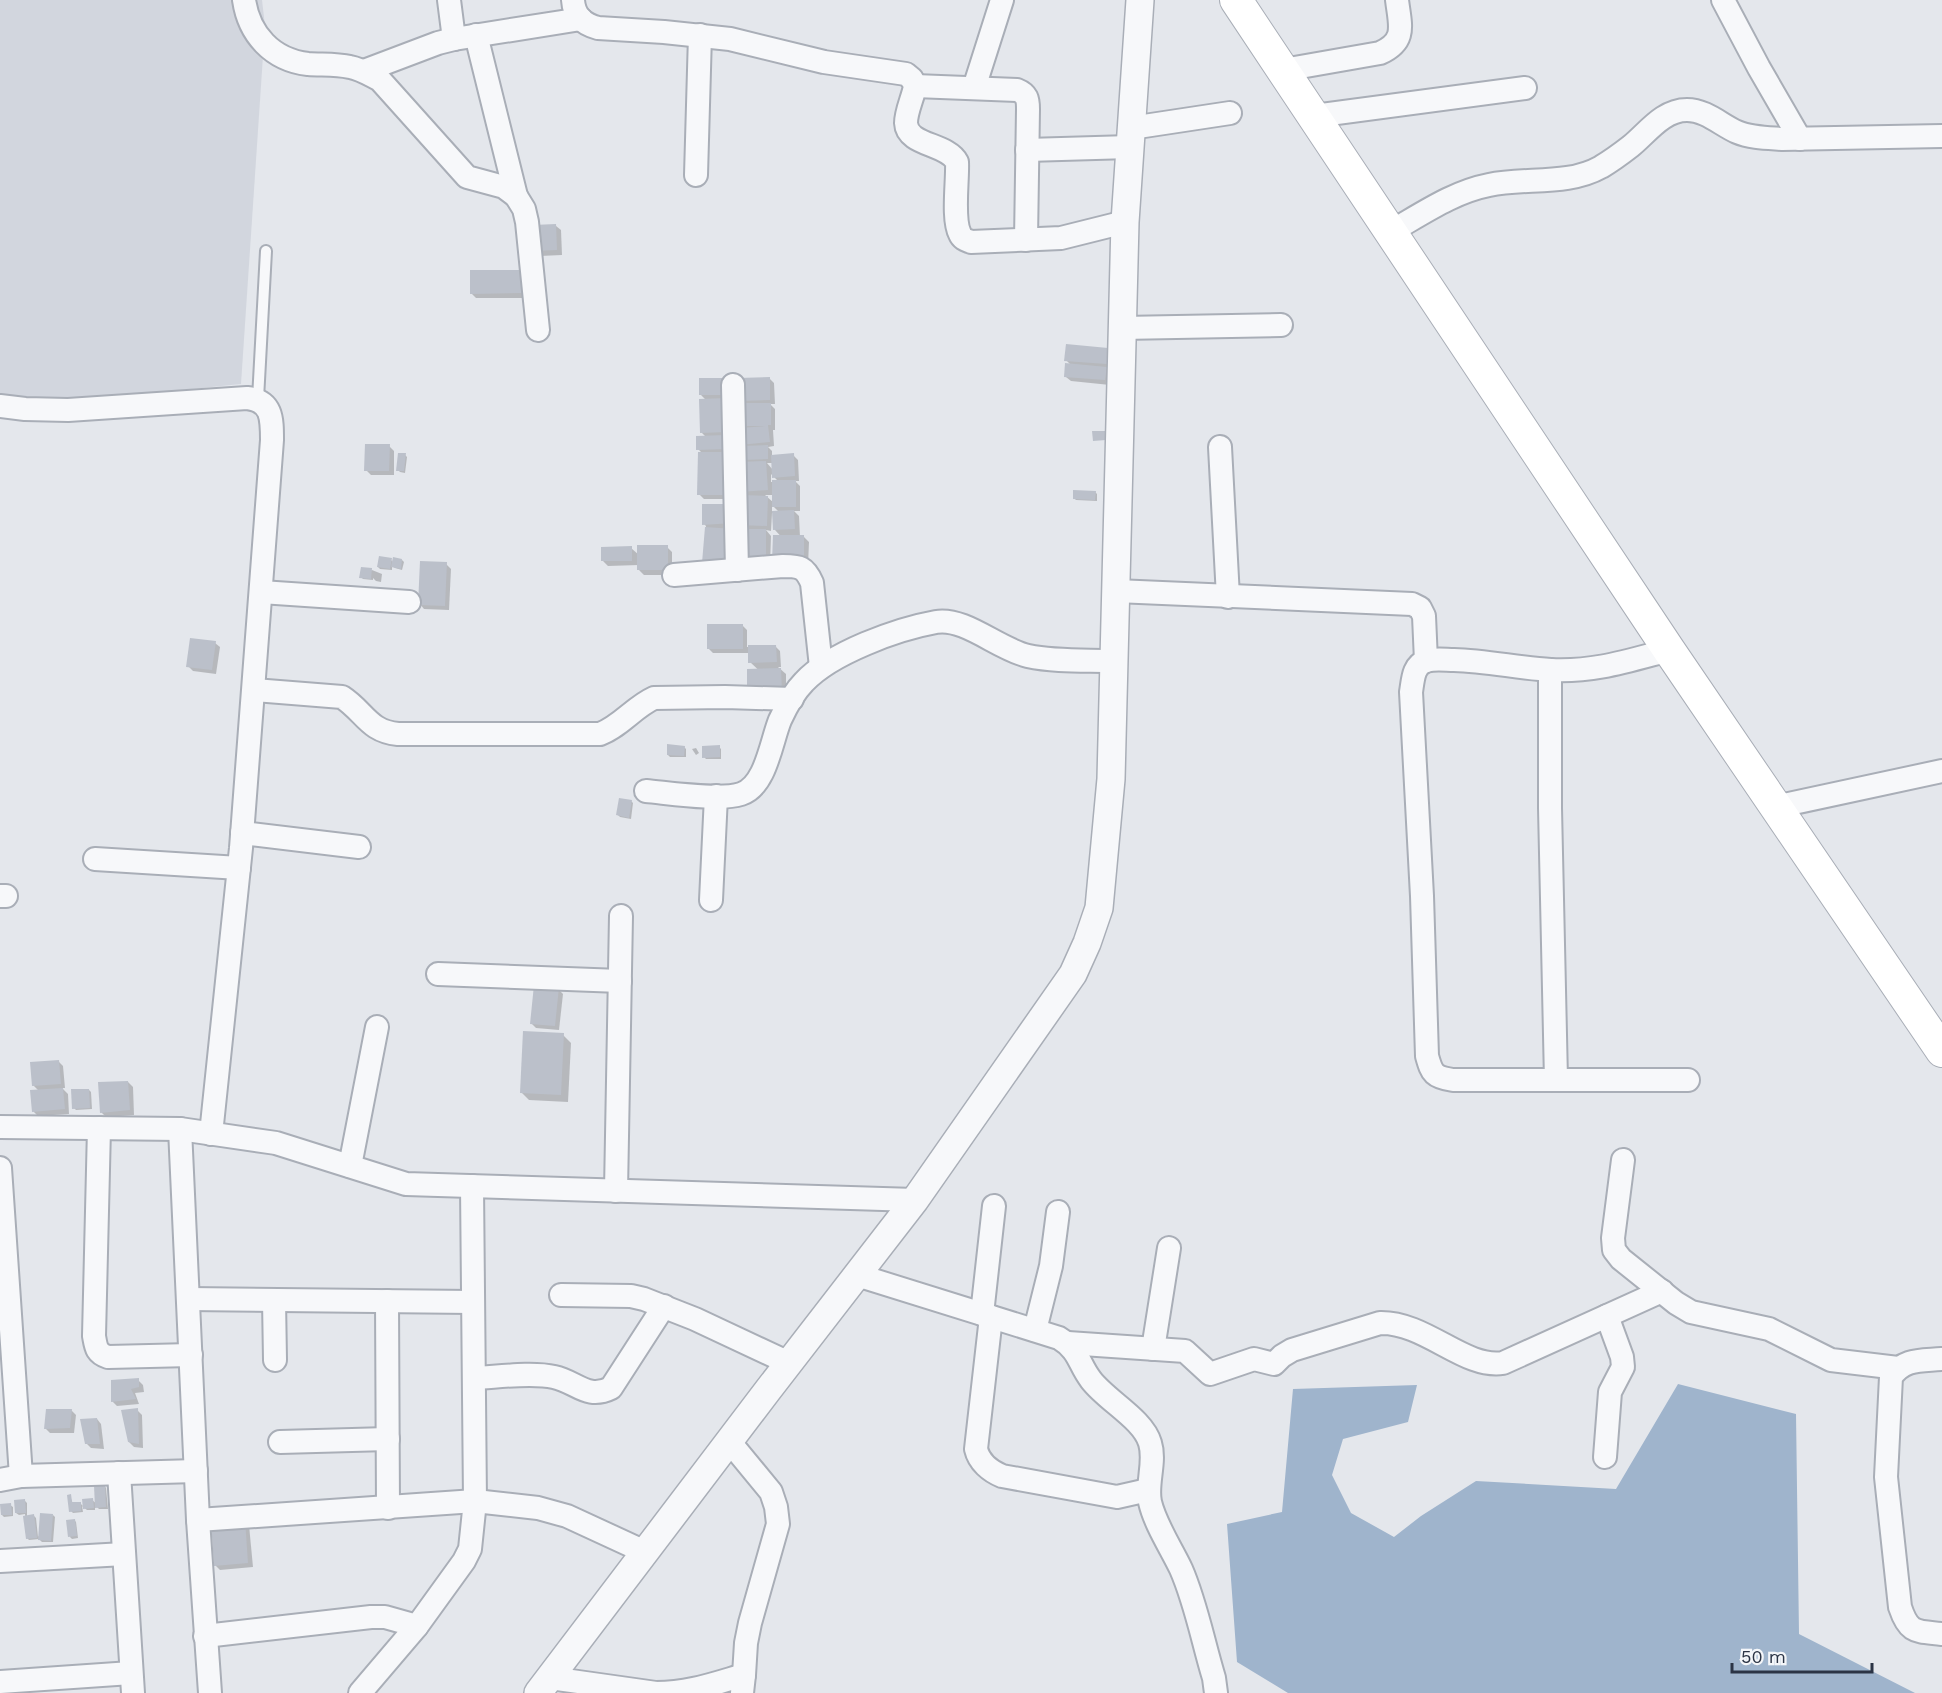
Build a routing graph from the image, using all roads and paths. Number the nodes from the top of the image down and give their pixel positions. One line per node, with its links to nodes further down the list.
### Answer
1 (244, 0): 12 (street)
2 (449, 0): 10 (street)
3 (1002, 0): 14 (street)
4 (1140, 0): 19 (street)
5 (1236, 0): 11 (main road)
6 (1397, 0): 11 (street)
7 (1723, 0): 20 (street)
8 (577, 10): 9 (street); 10 (street)
9 (700, 35): 13 (street); 22 (street)
10 (465, 37): 12 (street); 23 (street)
11 (1283, 70): 17 (main road)
12 (364, 71): 23 (street)
13 (915, 86): 14 (street); 26 (street)
14 (974, 88): 21 (street)
15 (1525, 88): 17 (street)
16 (1230, 113): 19 (street)
17 (1314, 116): 25 (main road)
18 (1942, 136): 20 (street)
19 (1131, 138): 21 (street); 24 (street)
20 (1800, 139): 25 (street)
21 (1027, 150): 26 (street)
22 (696, 175)
23 (516, 196): 30 (street)
24 (1125, 222): 26 (street); 29 (street)
25 (1390, 232): 41 (main road)
26 (1026, 240)
27 (266, 251): 32 (lane)
28 (1281, 325): 29 (street)
29 (1122, 328): 37 (street)
30 (538, 330)
31 (733, 385): 35 (street)
32 (258, 399): 33 (street); 38 (street)
33 (0, 406)
34 (1220, 447): 39 (street)
35 (737, 570): 36 (street); 44 (street)
36 (674, 575)
37 (1116, 591): 39 (street); 42 (street)
38 (261, 592): 40 (street); 46 (street)
39 (1228, 597): 43 (street)
40 (409, 602)
41 (1669, 650): 45 (street); 51 (main road)
42 (1114, 661): 44 (street); 73 (street)
43 (1426, 661): 45 (street); 62 (street)
44 (821, 667): 47 (street)
45 (1550, 670): 62 (street)
46 (254, 690): 47 (street); 52 (street)
47 (792, 699): 50 (street)
48 (1942, 771): 51 (street)
49 (646, 791): 50 (street)
50 (716, 796): 56 (street)
51 (1775, 807): 61 (main road)
52 (242, 833): 53 (street); 55 (street)
53 (359, 847)
54 (95, 859): 55 (street)
55 (239, 868): 67 (street)
56 (711, 900)
57 (621, 916): 59 (street)
58 (438, 974): 59 (street)
59 (620, 981): 72 (street)
60 (377, 1027): 69 (street)
61 (1942, 1051)
62 (1556, 1080): 63 (street)
63 (1688, 1080)
64 (0, 1127): 65 (street)
65 (99, 1128): 66 (street); 91 (street)
66 (180, 1129): 67 (street); 80 (street)
67 (211, 1134): 69 (street)
68 (1623, 1160): 78 (street)
69 (350, 1166): 71 (street)
70 (0, 1168): 85 (street)
71 (472, 1186): 72 (street); 83 (street)
72 (616, 1191): 73 (street)
73 (915, 1200): 77 (street)
74 (994, 1206): 86 (street)
75 (1058, 1212): 88 (street)
76 (1169, 1248): 90 (street)
77 (857, 1275): 86 (street); 94 (street)
78 (1662, 1291): 87 (street); 95 (street)
79 (561, 1295): 84 (street)
80 (188, 1299): 81 (street); 91 (street)
81 (274, 1300): 82 (street); 93 (street)
82 (387, 1301): 83 (street); 97 (street)
83 (473, 1302): 96 (street)
84 (664, 1306): 94 (street); 96 (street)
85 (5, 1311): 100 (street)
86 (987, 1315): 88 (street); 105 (street)
87 (1607, 1316): 90 (street); 101 (street)
88 (1035, 1330): 89 (street)
89 (1068, 1343): 90 (street); 105 (street)
90 (1153, 1349)
91 (191, 1355): 102 (street)
92 (1942, 1359): 95 (street)
93 (275, 1360)
94 (789, 1363): 98 (street)
95 (1898, 1368): 113 (street)
96 (474, 1378): 106 (street)
97 (388, 1438): 99 (street); 107 (street)
98 (729, 1441): 109 (street); 117 (street)
99 (280, 1442)
100 (9, 1445): 104 (street)
101 (1605, 1457)
102 (196, 1471): 103 (street); 108 (street)
103 (119, 1473): 104 (street); 110 (street)
104 (11, 1478)
105 (1148, 1490): 121 (street)
106 (475, 1502): 107 (street); 109 (street); 112 (street)
107 (388, 1508): 108 (street)
108 (198, 1520): 114 (street)
109 (645, 1552): 118 (street)
110 (124, 1554): 111 (street); 116 (street)
111 (0, 1561)
112 (417, 1626): 114 (street); 120 (street)
113 (1942, 1634)
114 (205, 1636): 119 (street)
115 (0, 1682): 116 (street)
116 (132, 1683)
117 (743, 1684): 118 (street)
118 (544, 1685)
119 (210, 1693)
120 (360, 1693)
121 (1216, 1693)

